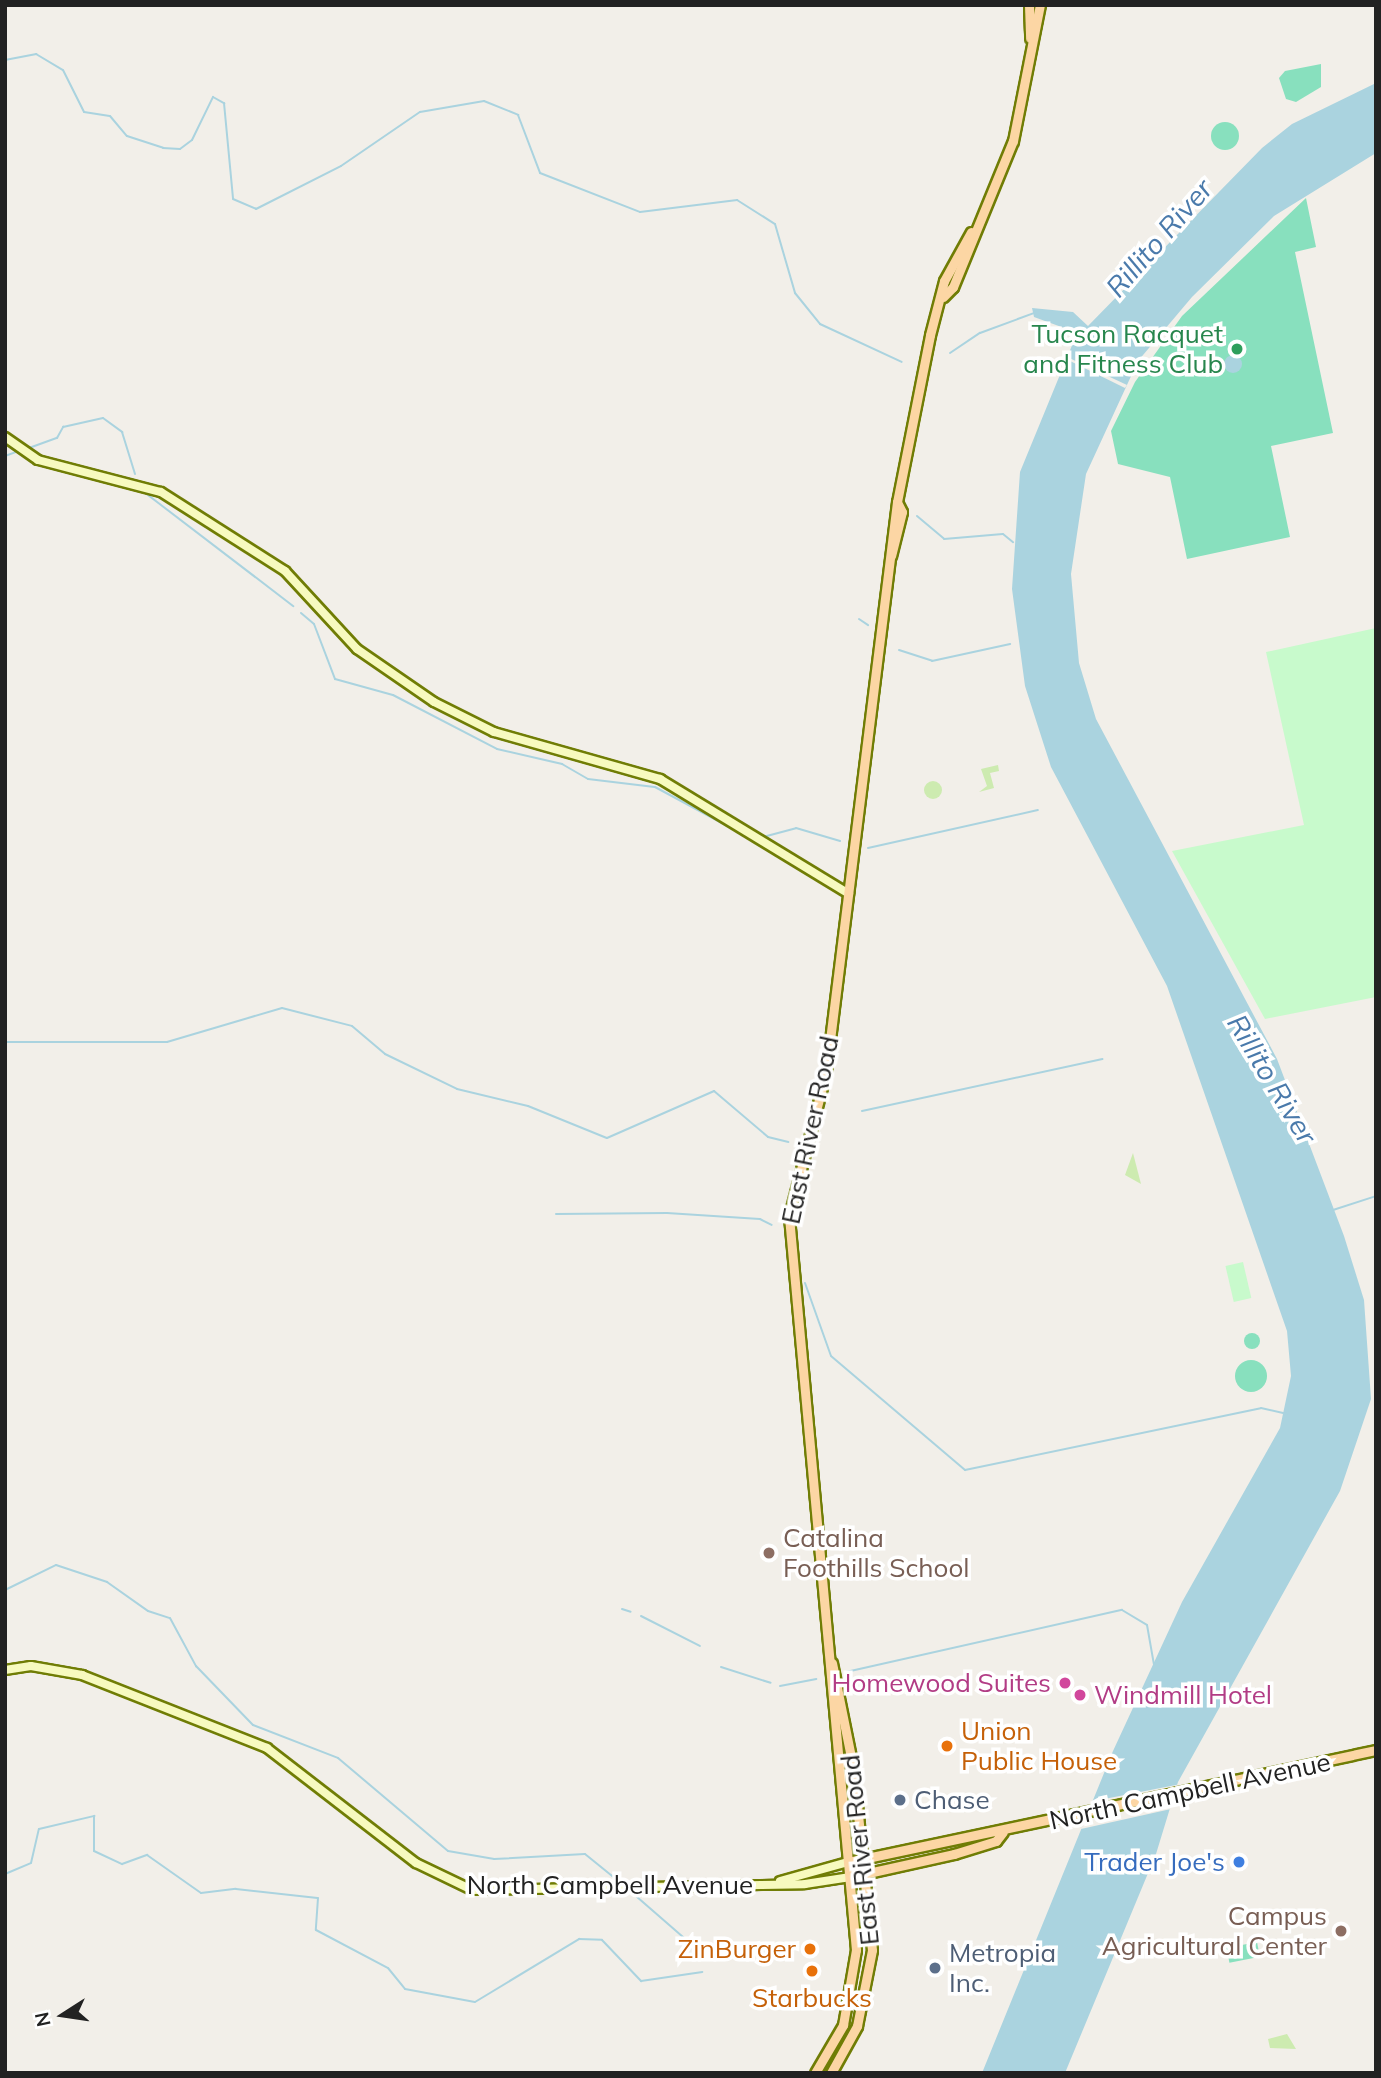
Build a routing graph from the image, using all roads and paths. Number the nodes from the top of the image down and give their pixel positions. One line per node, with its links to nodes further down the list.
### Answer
1 (1029, 5): 3 (main road, East River Road)
2 (1040, 5): 3 (main road, East River Road)
3 (1031, 45): 5 (main road, East River Road)
4 (5, 437): 5 (main road)
5 (849, 894): 6 (main road, East River Road)
6 (832, 1663): 10 (main road, East River Road); 11 (main road, East River Road)
7 (5, 1670): 14 (main road, North Campbell Avenue)
8 (1376, 1750): 9 (main road, North Campbell Avenue)
9 (1003, 1832): 10 (main road, North Campbell Avenue); 12 (main road, North Campbell Avenue)
10 (864, 1859): 11 (main road, North Campbell Avenue); 12 (main road, East River Road)
11 (848, 1863): 13 (main road, East River Road); 14 (main road, North Campbell Avenue)
12 (865, 1873): 13 (main road, North Campbell Avenue); 16 (main road, East River Road)
13 (850, 1877): 14 (main road, North Campbell Avenue); 15 (main road, East River Road)
14 (771, 1884)
15 (814, 2073)
16 (831, 2073)

